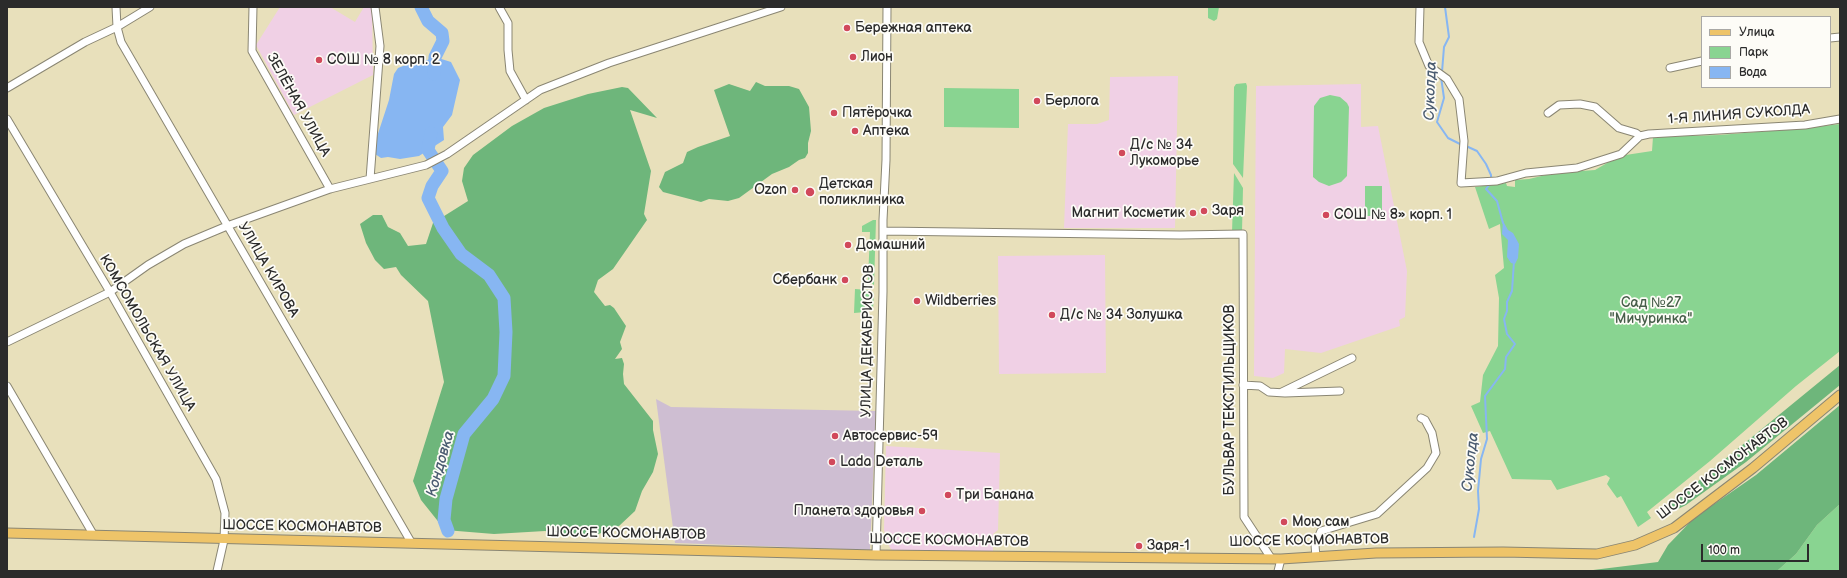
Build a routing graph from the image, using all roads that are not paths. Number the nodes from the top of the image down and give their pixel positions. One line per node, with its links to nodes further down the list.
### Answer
1 (116, 7): 9 (street, УЛИЦА КИРОВА)
2 (150, 7): 9 (street)
3 (253, 7): 19 (street, ЗЕЛЁНАЯ УЛИЦА)
4 (374, 7): 18 (street)
5 (499, 7): 13 (street)
6 (782, 7): 13 (street)
7 (887, 7): 21 (street, УЛИЦА ДЕКАБРИСТОВ)
8 (1420, 7): 17 (street)
9 (117, 27): 12 (street); 20 (street, УЛИЦА КИРОВА)
10 (1701, 61): 11 (street)
11 (1670, 68)
12 (7, 88)
13 (526, 100): 18 (street)
14 (1548, 113): 17 (street, 1-Я ЛИНИЯ СУКОЛДА)
15 (7, 119): 22 (street, КОМСОМОЛЬСКАЯ УЛИЦА)
16 (1840, 119): 17 (street, 1-Я ЛИНИЯ СУКОЛДА)
17 (1640, 136)
18 (370, 179): 19 (street)
19 (330, 189): 20 (street)
20 (227, 226): 22 (street); 34 (street, УЛИЦА КИРОВА)
21 (883, 231): 25 (street, БУЛЬВАР ТЕКСТИЛЬЩИКОВ); 35 (street, УЛИЦА ДЕКАБРИСТОВ)
22 (110, 292): 23 (street); 33 (street, КОМСОМОЛЬСКАЯ УЛИЦА)
23 (7, 342)
24 (1352, 358): 28 (street)
25 (1243, 385): 28 (street); 37 (street, БУЛЬВАР ТЕКСТИЛЬЩИКОВ)
26 (7, 386): 32 (street)
27 (1340, 391): 28 (street)
28 (1280, 393)
29 (1840, 395): 36 (main road, ШОССЕ КОСМОНАВТОВ)
30 (1421, 418): 36 (street)
31 (7, 533): 32 (main road, ШОССЕ КОСМОНАВТОВ)
32 (93, 534): 33 (main road, ШОССЕ КОСМОНАВТОВ)
33 (224, 540): 34 (main road, ШОССЕ КОСМОНАВТОВ); 39 (street, КОМСОМОЛЬСКАЯ УЛИЦА)
34 (411, 542): 35 (main road, ШОССЕ КОСМОНАВТОВ)
35 (876, 555): 37 (main road, ШОССЕ КОСМОНАВТОВ)
36 (1316, 557): 38 (main road, ШОССЕ КОСМОНАВТОВ)
37 (1271, 558): 38 (main road, ШОССЕ КОСМОНАВТОВ)
38 (1282, 559): 40 (street)
39 (218, 571)
40 (1278, 571)

